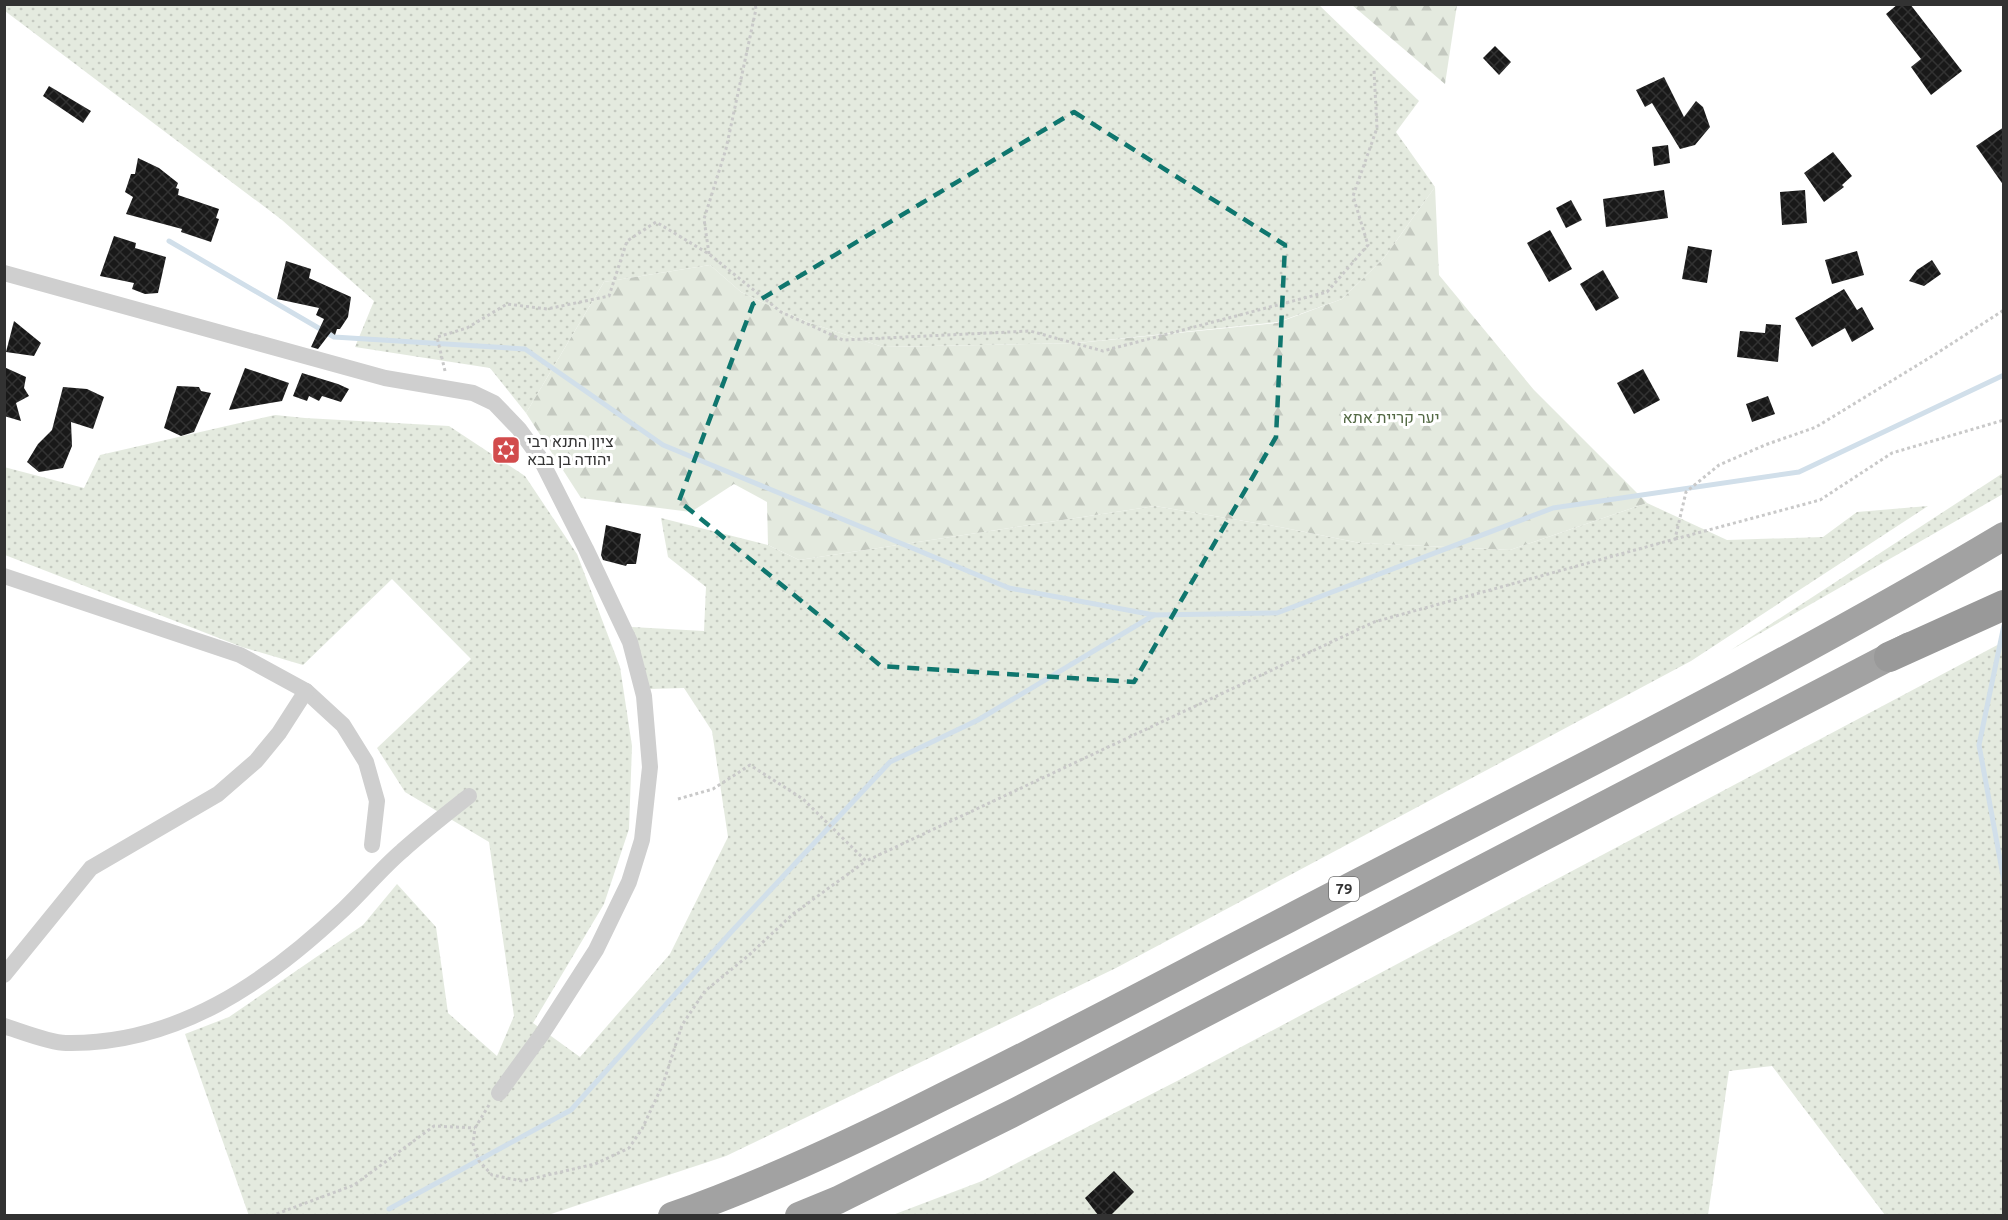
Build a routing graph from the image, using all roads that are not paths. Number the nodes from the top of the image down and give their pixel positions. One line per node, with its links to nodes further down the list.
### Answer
1 (4, 273): 12 (street)
2 (2004, 536): 13 (highway, 79)
3 (4, 576): 7 (street)
4 (2004, 595): 6 (highway)
5 (2004, 605): 6 (highway)
6 (1889, 657): 14 (highway)
7 (306, 691): 9 (street); 10 (street)
8 (469, 796): 11 (street)
9 (372, 845)
10 (4, 975)
11 (4, 1026)
12 (499, 1093)
13 (672, 1215)
14 (799, 1215)

